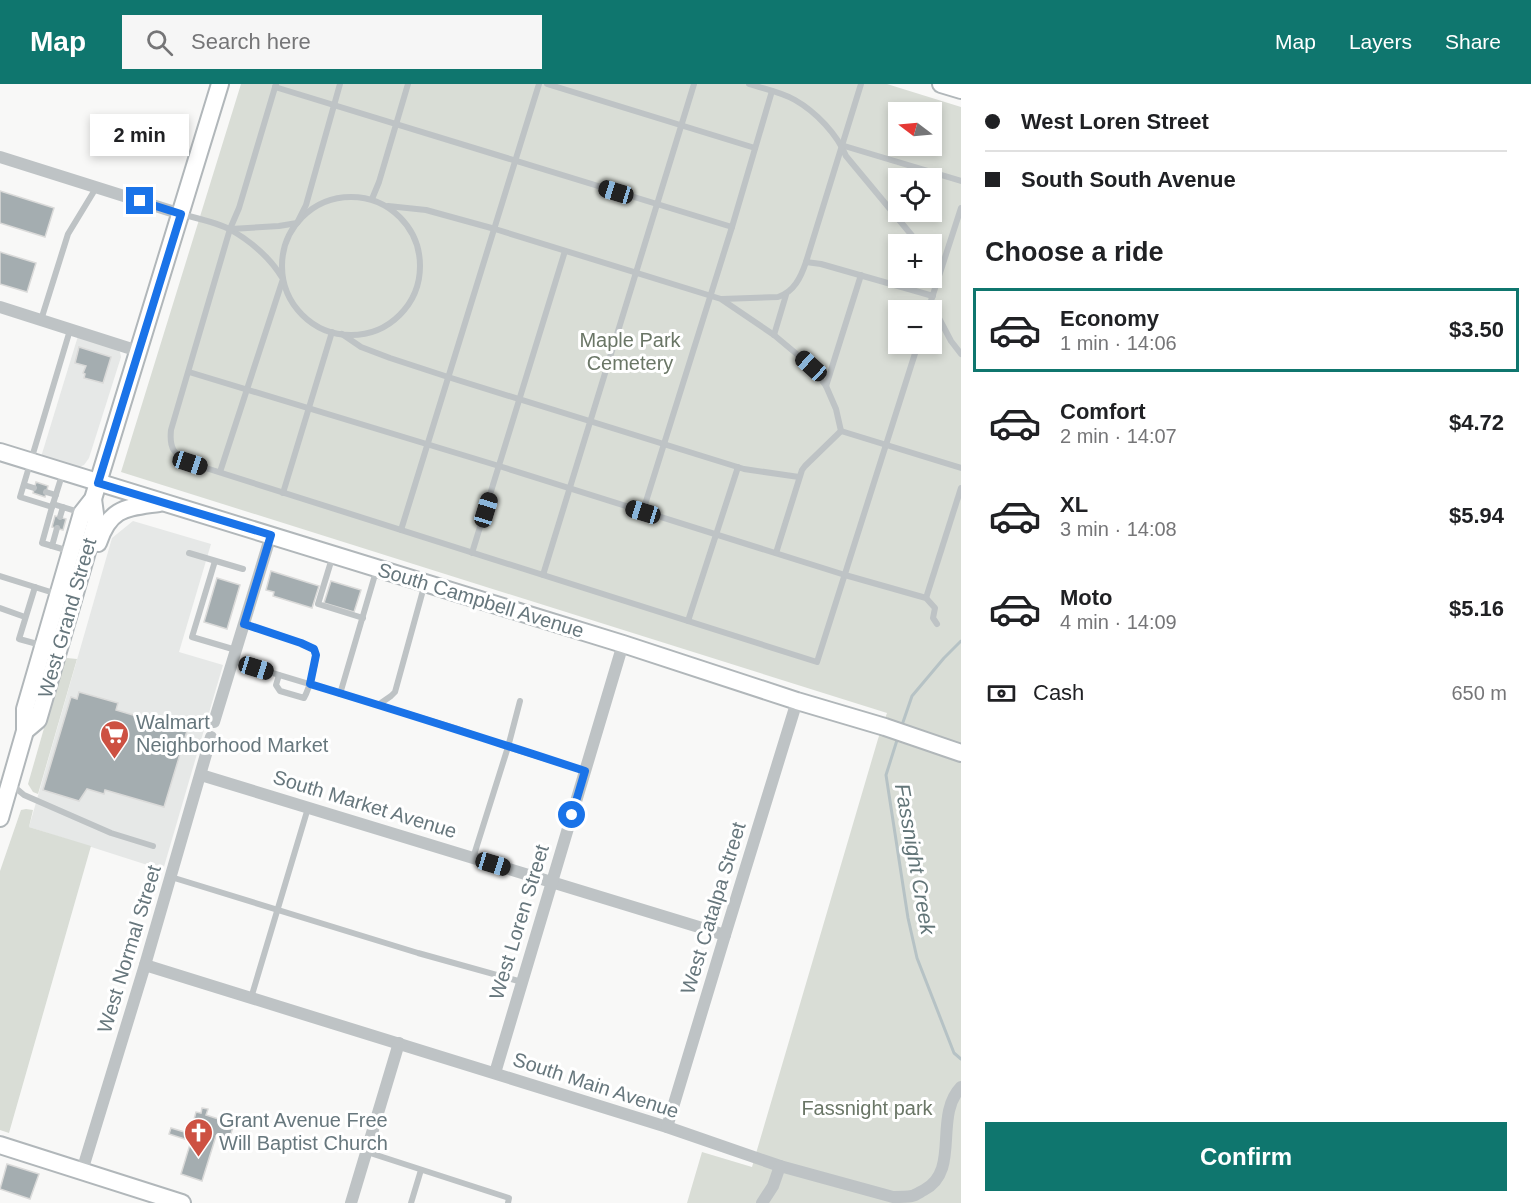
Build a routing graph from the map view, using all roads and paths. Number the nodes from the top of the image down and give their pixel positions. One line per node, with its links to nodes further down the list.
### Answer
1 (220, 84): 26 (main road, West Grand Street)
2 (340, 84): 13 (lane)
3 (408, 84): 14 (lane)
4 (539, 84): 19 (lane)
5 (547, 84): 15 (lane)
6 (694, 84): 15 (lane)
7 (749, 84): 12 (lane)
8 (861, 84): 16 (lane)
9 (941, 84): 11 (main road)
10 (275, 86): 13 (lane); 30 (lane)
11 (961, 90)
12 (772, 91): 16 (lane); 17 (lane)
13 (334, 105): 14 (lane); 27 (lane)
14 (396, 124): 19 (lane); 22 (lane)
15 (681, 125): 17 (lane); 23 (lane)
16 (841, 145): 20 (lane); 31 (lane); 33 (lane)
17 (755, 148): 28 (lane)
18 (0, 157): 21 (street)
19 (516, 161): 23 (lane); 29 (lane)
20 (961, 181)
21 (96, 187): 26 (street); 44 (lane)
22 (372, 199): 24 (lane); 27 (lane)
23 (657, 205): 28 (lane); 35 (lane)
24 (387, 206): 29 (lane); 48 (lane)
25 (961, 208): 34 (lane)
26 (181, 214): 30 (lane); 50 (main road, West Grand Street)
27 (297, 223): 30 (lane); 37 (lane)
28 (732, 227): 40 (lane)
29 (495, 229): 32 (lane); 54 (lane)
30 (230, 230): 37 (lane); 53 (lane)
31 (911, 234)
32 (565, 251): 35 (lane); 57 (lane)
33 (806, 262): 36 (lane); 39 (lane)
34 (942, 268)
35 (636, 273): 40 (lane); 59 (lane)
36 (861, 275): 42 (lane); 55 (lane)
37 (284, 279): 47 (lane); 56 (lane)
38 (936, 288): 42 (lane)
39 (786, 295): 41 (lane); 49 (lane)
40 (710, 296): 41 (lane); 62 (lane)
41 (721, 299): 49 (lane)
42 (932, 300)
43 (0, 307): 44 (street)
44 (41, 320): 46 (street)
45 (942, 322): 52 (lane)
46 (71, 329): 50 (street); 65 (lane)
47 (332, 332): 48 (lane); 58 (lane)
48 (342, 334): 54 (lane)
49 (774, 335): 55 (lane)
50 (138, 351): 72 (main road, West Grand Street)
51 (915, 354): 63 (lane)
52 (961, 354)
53 (189, 372): 56 (lane); 70 (lane)
54 (448, 377): 57 (lane); 61 (lane)
55 (826, 386): 60 (lane)
56 (247, 389): 58 (lane); 70 (lane)
57 (520, 399): 59 (lane); 66 (lane)
58 (309, 408): 61 (lane); 78 (lane)
59 (590, 421): 62 (lane); 75 (lane)
60 (842, 431): 63 (lane); 71 (lane)
61 (427, 444): 66 (lane); 88 (lane)
62 (664, 444): 67 (lane); 84 (lane)
63 (886, 445): 68 (lane); 101 (lane)
64 (0, 452): 65 (main road, South Campbell Avenue)
65 (32, 462): 69 (main road, South Campbell Avenue); 73 (lane)
66 (499, 466): 75 (lane); 94 (lane)
67 (738, 467): 71 (lane); 90 (lane)
68 (961, 468)
69 (63, 472): 72 (main road, South Campbell Avenue); 79 (lane)
70 (220, 472): 78 (lane)
71 (799, 477): 96 (lane)
72 (98, 483): 80 (main road, West Grand Street); 81 (main road, South Campbell Avenue)
73 (24, 485): 74 (lane); 82 (lane)
74 (34, 488)
75 (569, 488): 84 (lane); 100 (lane)
76 (961, 488): 107 (lane)
77 (46, 492): 79 (lane)
78 (283, 493): 88 (lane)
79 (56, 495): 82 (lane)
80 (93, 499): 85 (main road, West Grand Street); 103 (main road, West Grand Street)
81 (165, 502): 89 (main road, South Campbell Avenue); 103 (main road)
82 (53, 505): 83 (lane); 91 (lane)
83 (63, 507): 85 (lane); 86 (lane)
84 (643, 512): 90 (lane)
85 (82, 513): 92 (main road, West Grand Street)
86 (60, 517)
87 (57, 528): 91 (lane)
88 (401, 530): 94 (lane)
89 (271, 535): 95 (main road, South Campbell Avenue); 112 (street)
90 (716, 535): 96 (lane); 111 (lane)
91 (52, 546): 92 (lane)
92 (71, 551): 106 (main road, West Grand Street)
93 (189, 553): 97 (lane)
94 (472, 553): 100 (lane)
95 (333, 554): 98 (main road, South Campbell Avenue); 110 (lane)
96 (776, 554): 101 (lane)
97 (215, 561): 99 (lane); 116 (lane)
98 (377, 568): 104 (main road, South Campbell Avenue); 110 (lane)
99 (243, 569)
100 (543, 575): 111 (lane)
101 (844, 575): 107 (lane); 111 (lane)
102 (0, 576): 105 (lane)
103 (78, 582): 124 (main road, West Grand Street)
104 (426, 583): 114 (main road, South Campbell Avenue); 122 (lane)
105 (35, 587): 106 (lane); 109 (lane)
106 (59, 595): 115 (main road, West Grand Street)
107 (926, 598): 113 (lane)
108 (0, 608): 109 (lane)
109 (25, 617): 115 (lane)
110 (363, 618): 119 (lane)
111 (688, 621)
112 (244, 624): 116 (street); 118 (lane)
113 (937, 624)
114 (623, 644): 121 (main road, South Campbell Avenue); 128 (street, West Loren Street)
115 (44, 646): 124 (main road, West Grand Street)
116 (235, 656): 117 (lane); 123 (street)
117 (279, 675): 118 (lane); 118 (lane)
118 (310, 684): 119 (lane)
119 (340, 694): 122 (lane)
120 (520, 701): 126 (lane)
121 (797, 701): 127 (main road, South Campbell Avenue); 138 (street, West Catalpa Street)
122 (378, 705): 126 (lane)
123 (214, 722)
124 (25, 731): 130 (main road, West Grand Street)
125 (211, 737): 129 (street, West Normal Street)
126 (508, 747): 128 (lane); 134 (lane)
127 (953, 750)
128 (585, 771): 136 (street, West Loren Street)
129 (201, 775): 131 (street, South Market Avenue); 135 (street, West Normal Street)
130 (5, 782): 132 (main road, West Grand Street); 133 (lane)
131 (309, 808): 134 (street, South Market Avenue); 137 (lane)
132 (0, 818)
133 (153, 846)
134 (473, 858): 136 (street, South Market Avenue)
135 (171, 877): 137 (lane); 139 (street, West Normal Street)
136 (552, 882): 138 (street, South Market Avenue); 140 (street, West Loren Street)
137 (277, 910): 140 (lane); 141 (lane)
138 (725, 935): 145 (street, West Catalpa Street)
139 (145, 965): 141 (street, South Main Avenue); 150 (street, West Normal Street)
140 (522, 982): 143 (street, West Loren Street)
141 (251, 998): 142 (street, South Main Avenue)
142 (399, 1043): 143 (street, South Main Avenue); 147 (street)
143 (495, 1073): 145 (street, South Main Avenue)
144 (959, 1089): 148 (street, South Main Avenue)
145 (668, 1128): 148 (street, South Main Avenue)
146 (0, 1145): 150 (main road)
147 (366, 1152): 149 (lane); 152 (street)
148 (780, 1166): 155 (street)
149 (421, 1170): 153 (lane); 154 (lane)
150 (82, 1171): 151 (main road)
151 (182, 1203)
152 (351, 1203)
153 (411, 1203)
154 (508, 1203)
155 (762, 1203)

